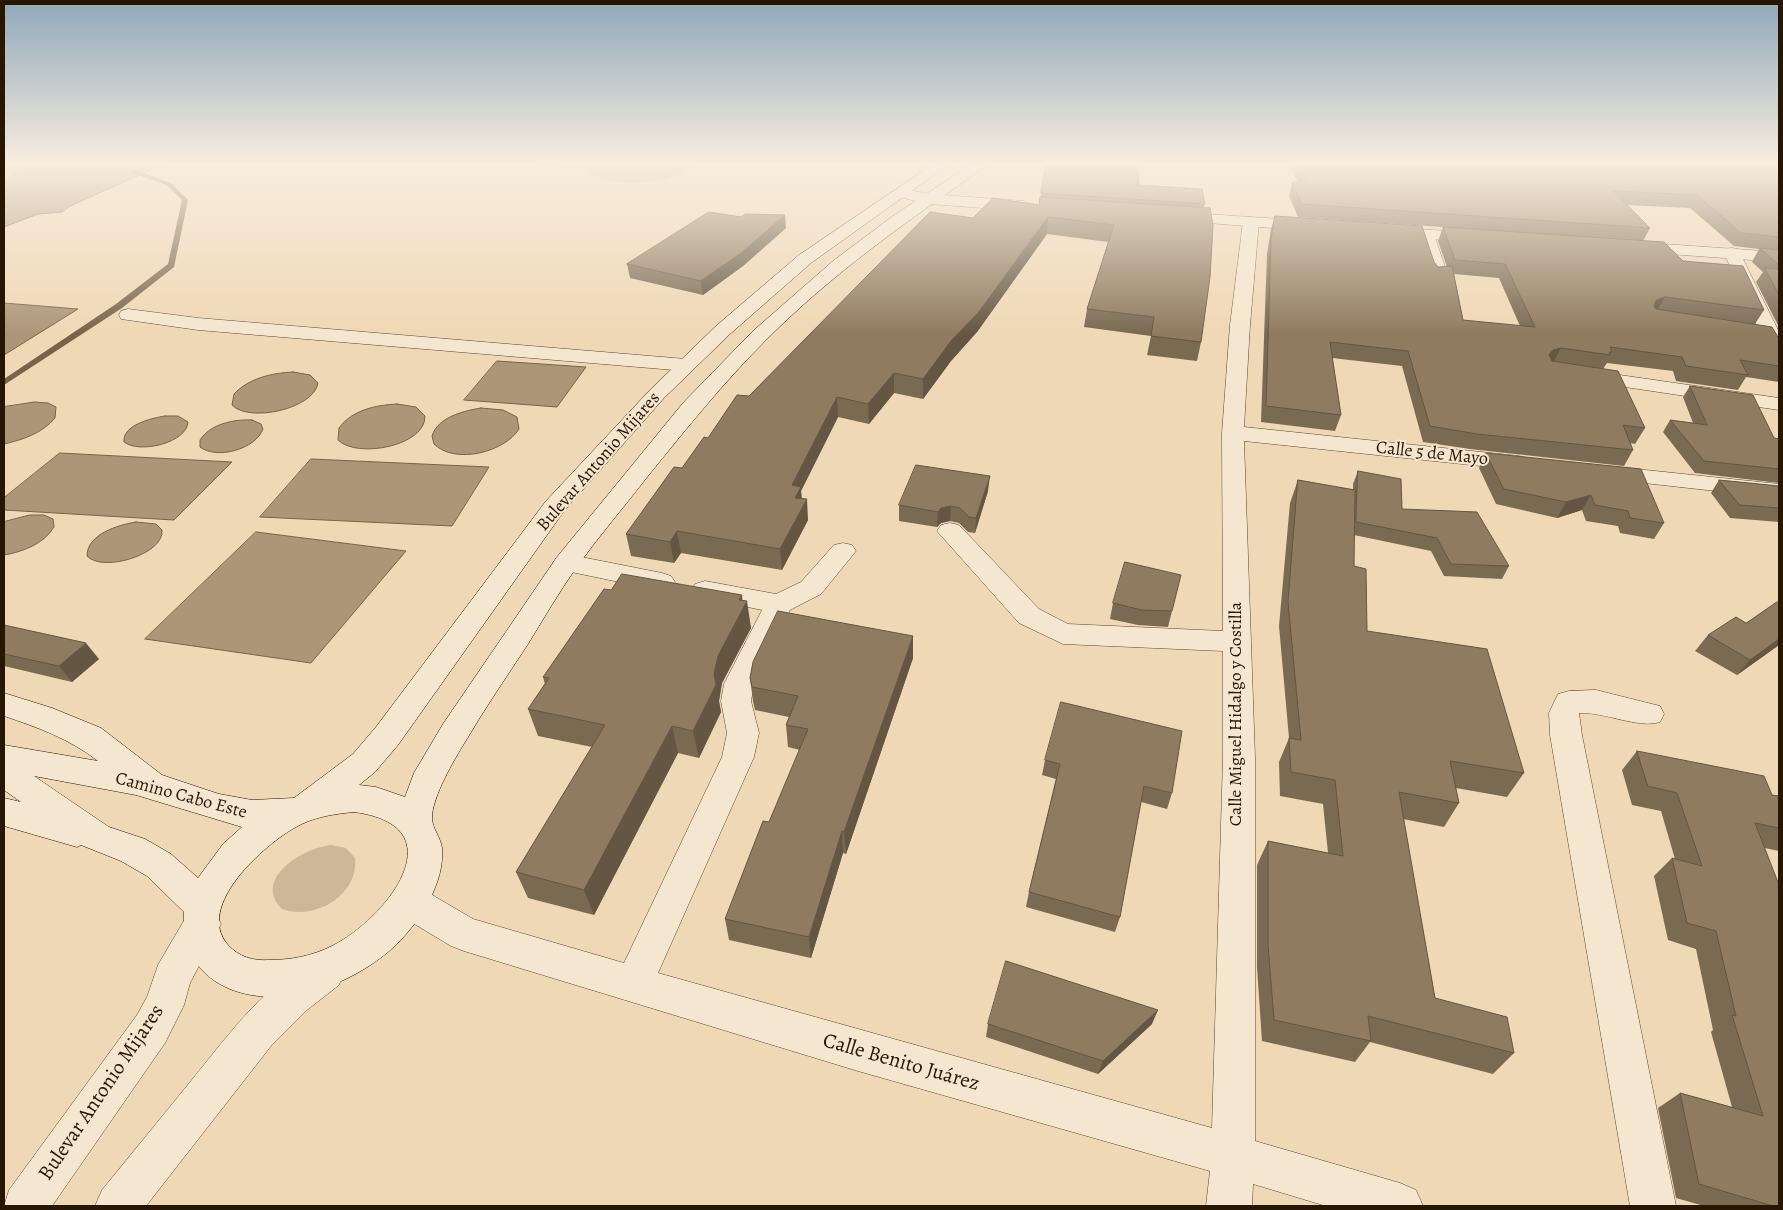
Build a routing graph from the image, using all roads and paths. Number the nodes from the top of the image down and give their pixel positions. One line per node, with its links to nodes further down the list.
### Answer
1 (859, 221): 16 (street, Bulevar Antonio Mijares)
2 (896, 221): 24 (street, Bulevar Antonio Mijares)
3 (1243, 221): 4 (street)
4 (1251, 222): 5 (street); 19 (street, Calle Miguel Hidalgo y Costilla)
5 (1329, 228)
6 (1368, 230): 7 (street)
7 (1426, 235): 8 (street); 12 (street)
8 (1495, 239)
9 (1614, 246): 10 (street)
10 (1732, 253): 11 (street); 15 (street)
11 (1779, 257)
12 (1439, 275)
13 (128, 315): 16 (street)
14 (1752, 333): 15 (street)
15 (1775, 344)
16 (686, 365): 23 (street, Bulevar Antonio Mijares)
17 (1563, 373): 18 (street)
18 (1779, 404)
19 (1233, 433): 20 (street, Calle 5 de Mayo); 29 (street, Calle Miguel Hidalgo y Costilla)
20 (1541, 466)
21 (1590, 471): 22 (street)
22 (1779, 491)
23 (556, 506): 24 (street); 35 (street, Bulevar Antonio Mijares)
24 (604, 515): 27 (street, Bulevar Antonio Mijares)
25 (950, 531): 29 (street)
26 (844, 551): 28 (street)
27 (566, 563): 28 (street); 37 (street, Bulevar Antonio Mijares)
28 (779, 604): 42 (street)
29 (1237, 642): 43 (street, Calle Miguel Hidalgo y Costilla)
30 (4, 705): 34 (street)
31 (1649, 714): 48 (street)
32 (4, 758): 34 (street, Camino Cabo Este)
33 (4, 773): 38 (street)
34 (153, 786): 35 (street, Camino Cabo Este)
35 (302, 809): 37 (street); 40 (street, Bulevar Antonio Mijares)
36 (4, 812): 38 (street)
37 (414, 821): 39 (street)
38 (98, 838): 40 (street)
39 (409, 901): 41 (street); 42 (street, Calle Benito Juárez)
40 (203, 916): 41 (street); 44 (street, Bulevar Antonio Mijares)
41 (337, 963): 45 (street)
42 (633, 985): 43 (street, Calle Benito Juárez)
43 (1233, 1156): 46 (street, Calle Miguel Hidalgo y Costilla); 47 (street, Calle Benito Juárez)
44 (25, 1206)
45 (118, 1206)
46 (1229, 1206)
47 (1400, 1206)
48 (1654, 1206)

